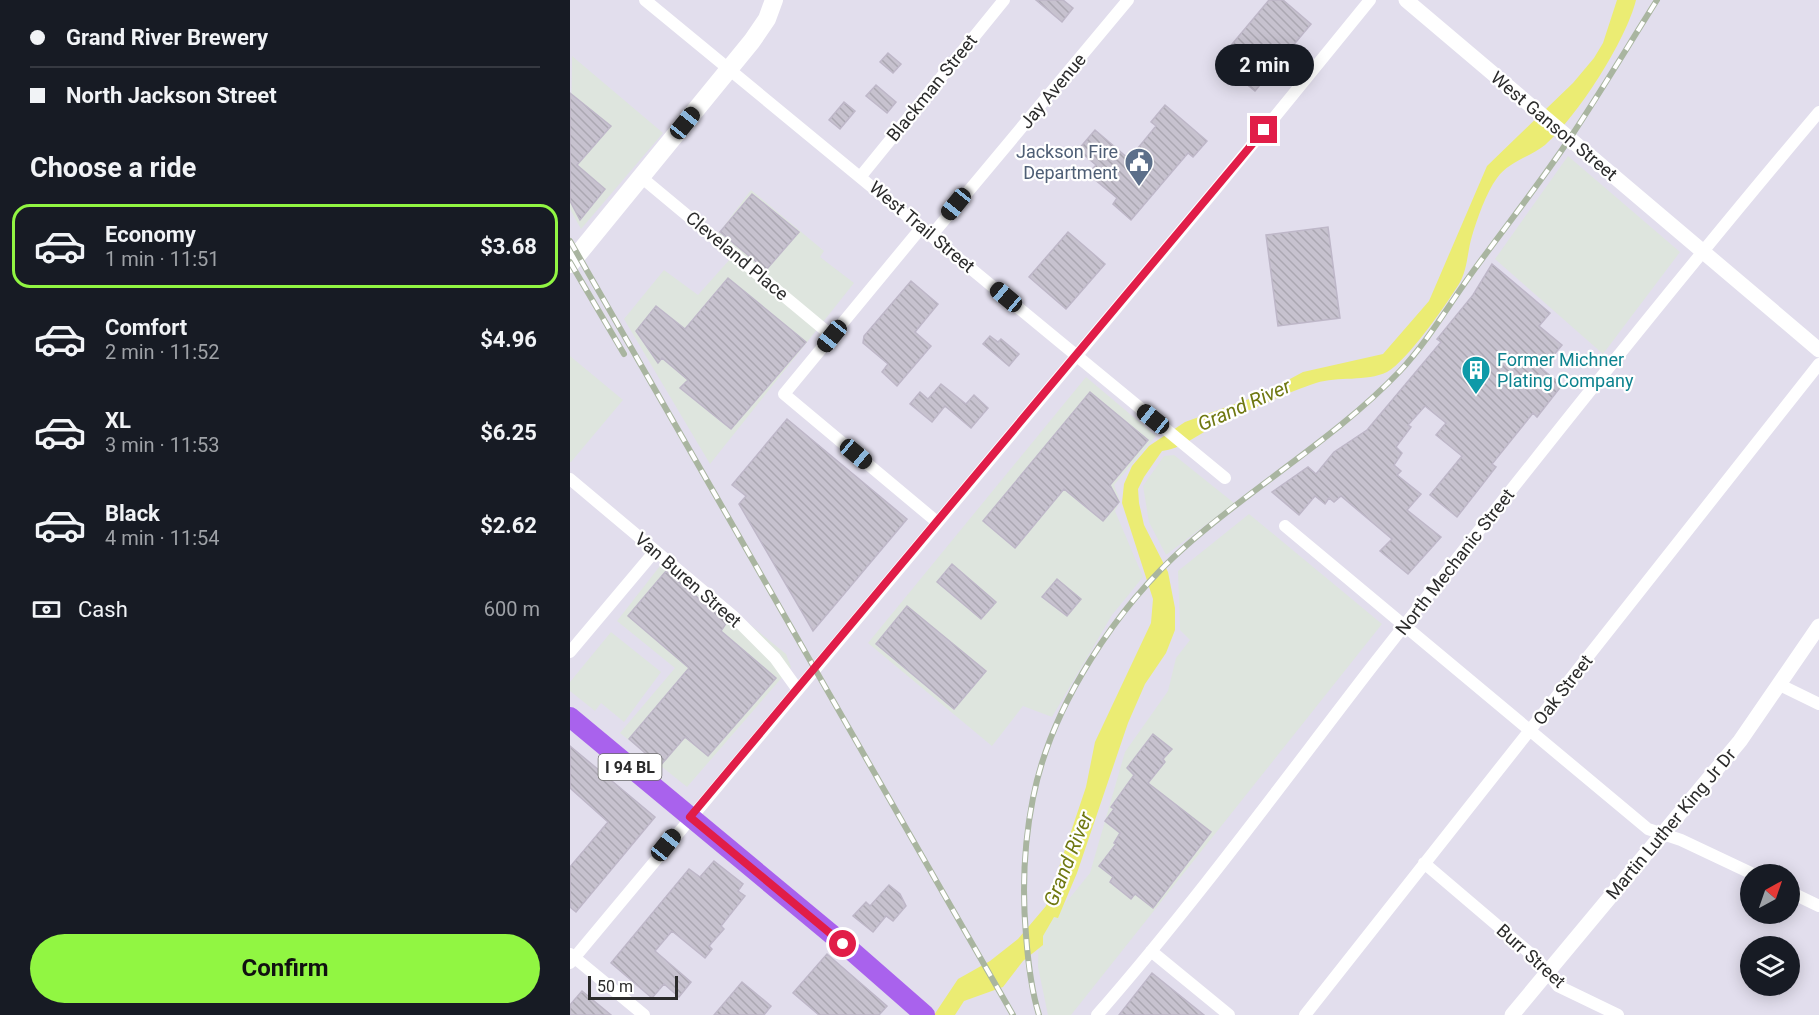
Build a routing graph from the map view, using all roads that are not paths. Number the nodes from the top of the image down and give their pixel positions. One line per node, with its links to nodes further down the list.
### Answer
1 (645, 0): 8 (street, West Trail Street)
2 (783, 0): 7 (street)
3 (1004, 0): 10 (street, Blackman Street)
4 (1128, 0): 12 (street, Jay Avenue)
5 (1370, 0): 17 (street)
6 (1406, 0): 13 (street, West Ganson Street)
7 (771, 8): 8 (main road)
8 (730, 68): 10 (street, West Trail Street); 11 (main road)
9 (1819, 112): 13 (street, North Mechanic Street)
10 (861, 176): 12 (street, West Trail Street)
11 (641, 177): 14 (main road); 15 (street, Cleveland Place)
12 (926, 232): 15 (street, Jay Avenue); 17 (street, West Trail Street)
13 (1702, 250): 16 (street, West Ganson Street); 24 (street, North Mechanic Street)
14 (570, 264)
15 (832, 336): 21 (street, Jay Avenue)
16 (1819, 350)
17 (1077, 356): 19 (street, West Trail Street); 21 (street)
18 (1819, 364): 31 (street, Oak Street)
19 (1225, 478)
20 (570, 479): 23 (street, Van Buren Street)
21 (938, 522): 28 (street)
22 (1285, 526): 24 (street)
23 (655, 551): 26 (street); 28 (street, Van Buren Street)
24 (1404, 626): 31 (street); 38 (street, North Mechanic Street)
25 (1819, 626): 27 (street, Martin Luther King Jr Dr)
26 (570, 652)
27 (1778, 684): 29 (street); 33 (street, Martin Luther King Jr Dr)
28 (798, 690): 32 (street)
29 (1819, 704)
30 (570, 717): 32 (main road, I 94 BL)
31 (1530, 731): 33 (street); 34 (street, Oak Street)
32 (690, 817): 39 (street); 42 (main road, I 94 BL)
33 (1664, 833): 35 (street); 40 (street, Martin Luther King Jr Dr)
34 (1424, 863): 40 (street, Burr Street); 45 (street, Oak Street)
35 (1740, 868)
36 (1800, 897): 37 (street)
37 (1819, 906)
38 (1151, 951): 43 (street, North Mechanic Street); 44 (street)
39 (571, 958): 41 (street)
40 (1548, 973): 46 (street, Martin Luther King Jr Dr); 47 (street, Burr Street)
41 (644, 1015)
42 (925, 1015)
43 (1097, 1015)
44 (1229, 1015)
45 (1305, 1015)
46 (1512, 1015)
47 (1618, 1015)

